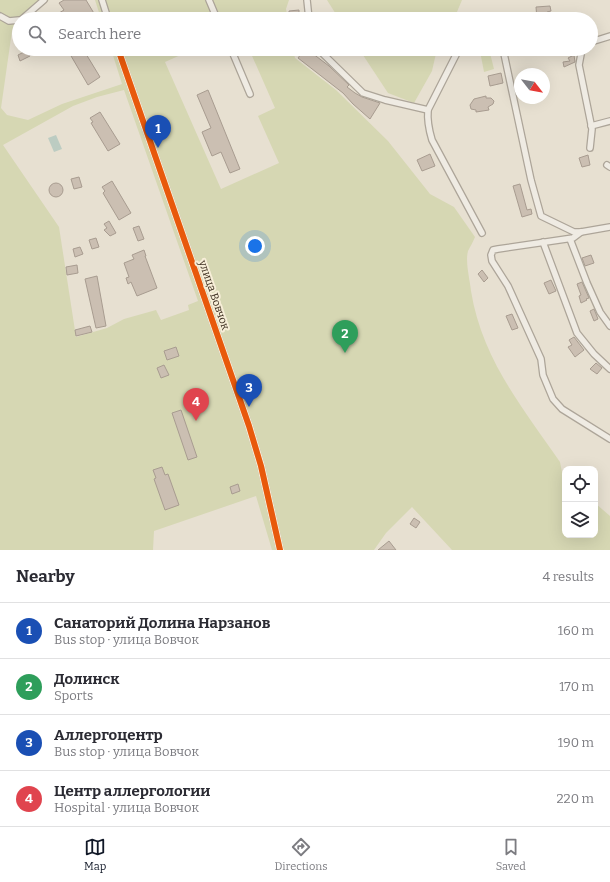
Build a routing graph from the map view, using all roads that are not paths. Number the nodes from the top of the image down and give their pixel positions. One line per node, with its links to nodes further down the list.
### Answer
1 (44, 0): 5 (street)
2 (102, 0): 6 (street)
3 (209, 0): 7 (street)
4 (307, 0): 8 (street)
5 (30, 12)
6 (106, 12)
7 (214, 12)
8 (308, 12)
9 (0, 16): 10 (street)
10 (12, 21)
11 (610, 36): 12 (street)
12 (598, 40)
13 (120, 56): 32 (street, улица Вовчок)
14 (233, 56): 19 (street)
15 (325, 56): 20 (street)
16 (455, 56): 20 (street)
17 (504, 56): 25 (street)
18 (581, 56): 22 (street)
19 (250, 94)
20 (428, 110): 26 (street)
21 (610, 121): 22 (street)
22 (592, 126): 23 (street)
23 (590, 148)
24 (610, 227): 25 (street)
25 (581, 232): 27 (street)
26 (482, 233)
27 (570, 238): 28 (street); 29 (street)
28 (543, 242): 30 (street); 31 (street)
29 (610, 326)
30 (610, 369)
31 (610, 439)
32 (280, 550)

